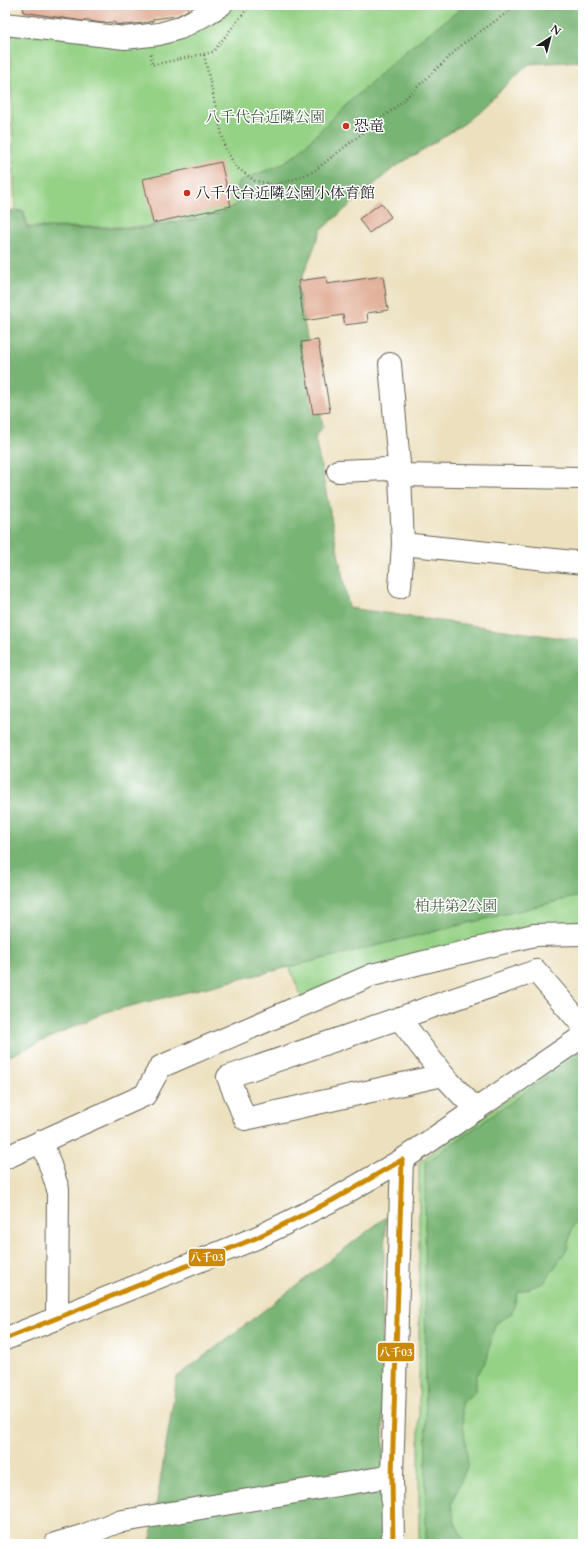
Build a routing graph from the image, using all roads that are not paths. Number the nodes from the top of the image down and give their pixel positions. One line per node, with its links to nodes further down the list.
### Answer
1 (221, 5): 2 (street)
2 (5, 24)
3 (390, 364): 5 (street)
4 (338, 471): 5 (street)
5 (400, 475): 6 (street); 7 (street)
6 (583, 478)
7 (403, 544): 8 (street); 9 (street)
8 (583, 563)
9 (400, 587)
10 (583, 934): 16 (street)
11 (399, 1018): 12 (street); 14 (street); 14 (street)
12 (583, 1026)
13 (583, 1036): 15 (street)
14 (443, 1074): 15 (street)
15 (476, 1110): 18 (street)
16 (42, 1141): 17 (street); 19 (street)
17 (5, 1158)
18 (402, 1160): 19 (street); 21 (street)
19 (57, 1319): 20 (street)
20 (5, 1339)
21 (392, 1476): 22 (street); 23 (street)
22 (54, 1544)
23 (393, 1544)

